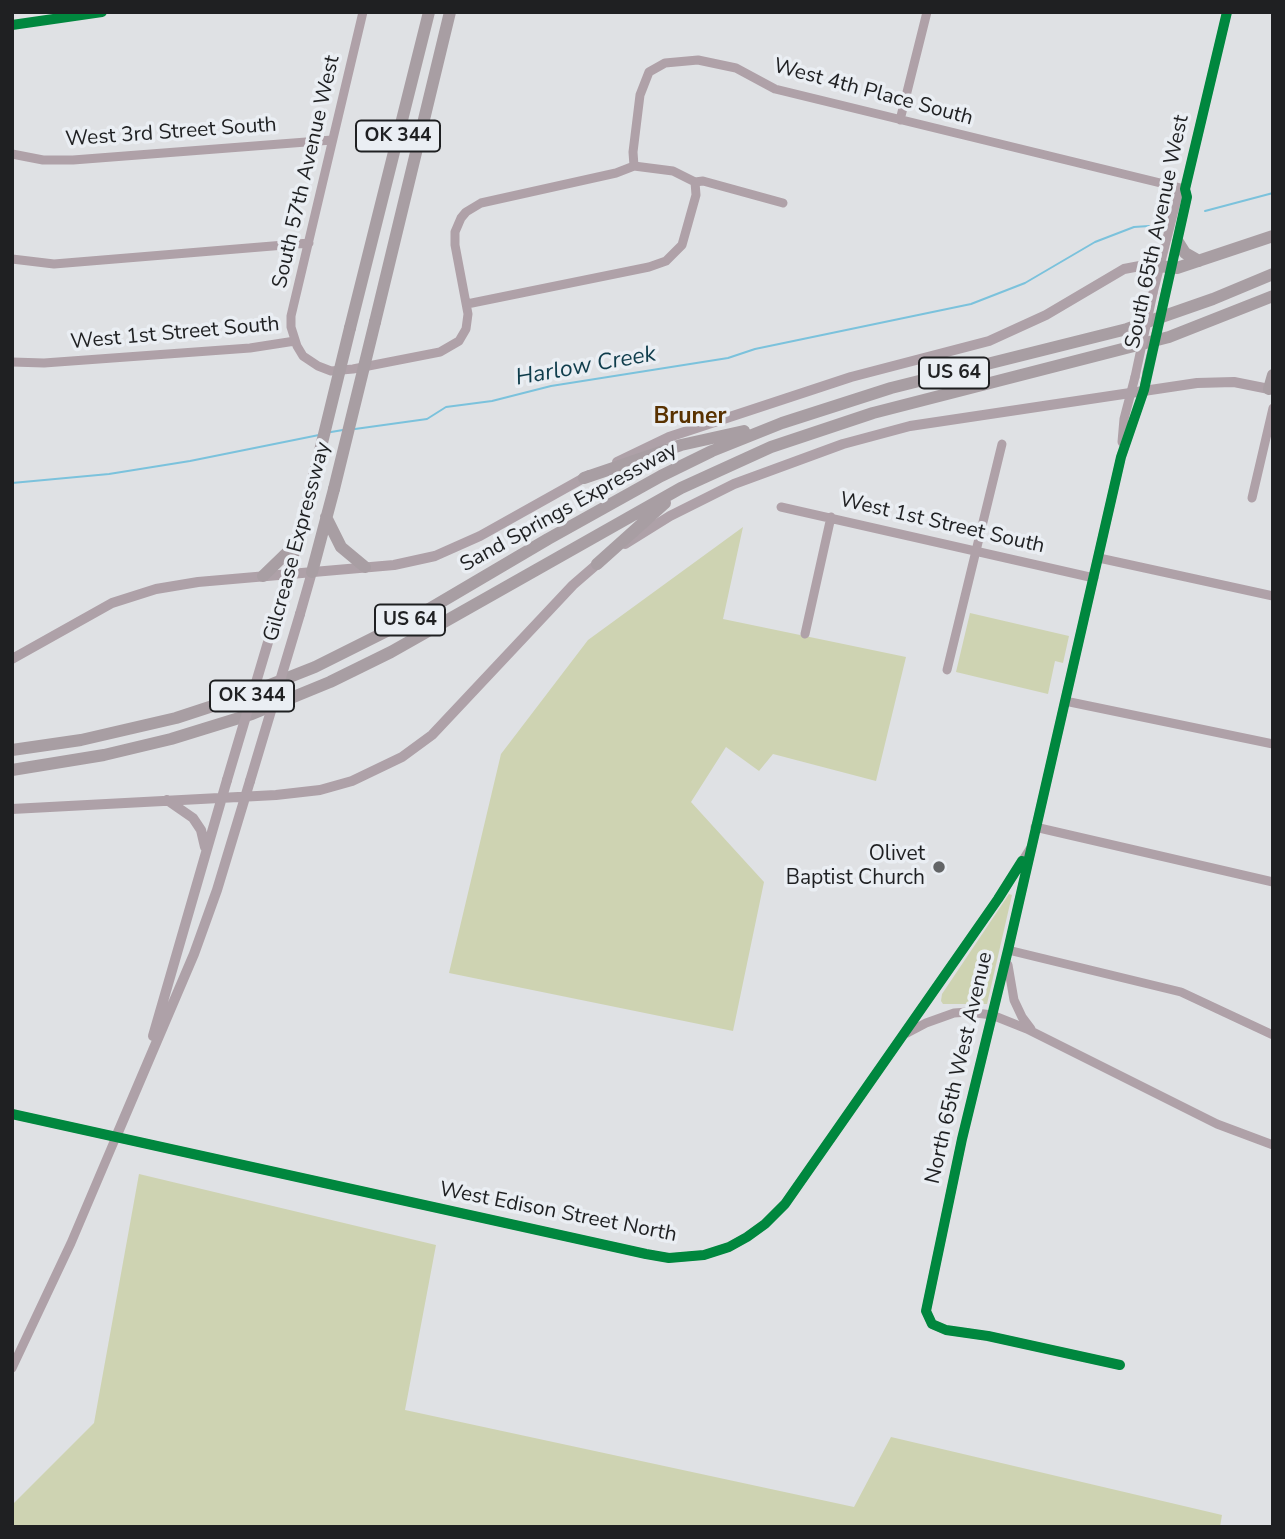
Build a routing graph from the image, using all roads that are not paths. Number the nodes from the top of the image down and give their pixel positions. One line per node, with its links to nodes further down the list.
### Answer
1 (363, 12): 7 (street, South 57th Avenue West)
2 (429, 12): 38 (highway, Gilcrease Expressway / OK 344, bridge)
3 (450, 12): 36 (highway, Gilcrease Expressway / OK 344, bridge)
4 (927, 12): 6 (street)
5 (1227, 12): 11 (street, South 65th Avenue West)
6 (900, 120): 9 (street, West 4th Place South); 11 (street, West 4th Place South)
7 (332, 140): 8 (street, West 3rd Street South); 15 (street, South 57th Avenue West)
8 (12, 154)
9 (634, 166): 10 (street); 21 (street)
10 (695, 182): 12 (street); 21 (street)
11 (1185, 189): 14 (street, South 65th Avenue West); 18 (street, South 65th Avenue West)
12 (783, 203)
13 (1273, 236): 17 (highway)
14 (1178, 242): 17 (highway); 18 (street, South 65th Avenue West)
15 (309, 243): 16 (street); 22 (street, South 57th Avenue West)
16 (12, 259)
17 (1199, 261): 18 (highway)
18 (1165, 267): 25 (street, South 65th Avenue West, bridge); 27 (street, South 65th Avenue West, bridge); 32 (main road)
19 (1273, 274): 29 (highway, Sand Springs Expressway / US 64)
20 (1273, 296): 33 (highway, Sand Springs Expressway / US 64)
21 (467, 304): 22 (street, West 1st Street South)
22 (295, 341): 23 (street, West 1st Street South)
23 (12, 362)
24 (1273, 374): 26 (highway)
25 (1144, 390): 26 (main road); 27 (main road); 31 (street, South 65th Avenue West)
26 (1271, 390)
27 (1130, 394): 31 (street, South 65th Avenue West); 41 (main road)
28 (1273, 408): 34 (street)
29 (782, 423): 32 (highway); 53 (highway, Sand Springs Expressway / US 64)
30 (1002, 444): 39 (street)
31 (1121, 457): 40 (street, South 65th Avenue West)
32 (584, 478): 42 (main road)
33 (681, 488): 41 (highway); 54 (highway, Sand Springs Expressway / US 64)
34 (1252, 498)
35 (781, 507): 37 (street, West 1st Street South)
36 (326, 517): 42 (highway); 43 (highway, Gilcrease Expressway / OK 344)
37 (831, 517): 39 (street, West 1st Street South); 48 (street)
38 (296, 544): 44 (highway, Gilcrease Expressway / OK 344); 45 (highway)
39 (976, 550): 46 (street, West 1st Street South); 50 (street)
40 (1098, 558): 46 (street, South 65th Avenue West); 47 (street)
41 (597, 564): 55 (main road)
42 (365, 567): 43 (main road)
43 (312, 572): 44 (main road); 55 (main road, Gilcrease Expressway / OK 344, bridge)
44 (288, 574): 45 (main road); 56 (main road, Gilcrease Expressway / OK 344, bridge)
45 (263, 576): 49 (main road)
46 (1094, 578): 51 (street, South 65th Avenue West)
47 (1273, 596)
48 (805, 634)
49 (12, 659)
50 (947, 670)
51 (1065, 701): 52 (street); 59 (street, North 65th West Avenue)
52 (1273, 744)
53 (12, 750)
54 (12, 770)
55 (245, 797): 56 (main road); 68 (main road, Gilcrease Expressway)
56 (222, 798): 57 (main road); 61 (main road, Gilcrease Expressway)
57 (167, 800): 58 (main road); 61 (main road)
58 (12, 808)
59 (1035, 827): 60 (street, North 65th West Avenue); 62 (street)
60 (1030, 849): 63 (street, North 65th West Avenue); 66 (street, West Edison Street North)
61 (206, 850): 68 (main road, Gilcrease Expressway)
62 (1273, 882)
63 (1009, 950): 64 (street, North 65th West Avenue); 65 (street); 67 (street)
64 (992, 1015): 65 (street); 66 (street); 72 (street, North 65th West Avenue)
65 (1035, 1033): 71 (street)
66 (905, 1034): 70 (street, West Edison Street North)
67 (1273, 1035)
68 (144, 1069): 70 (main road, Gilcrease Expressway)
69 (12, 1114): 70 (street, West Edison Street North)
70 (116, 1137): 73 (street)
71 (1273, 1145)
72 (1120, 1365)
73 (12, 1368)

